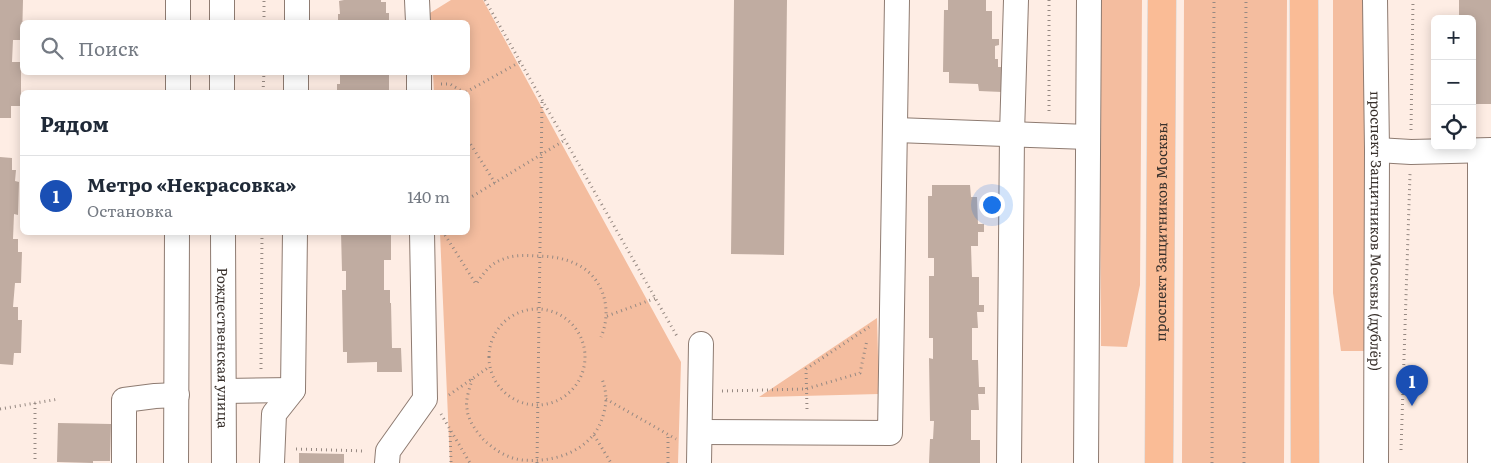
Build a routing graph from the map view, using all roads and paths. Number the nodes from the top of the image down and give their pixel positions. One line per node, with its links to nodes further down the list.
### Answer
1 (178, 0): 17 (street)
2 (222, 0): 18 (street)
3 (264, 0): 19 (path)
4 (297, 0): 20 (street)
5 (417, 0): 21 (street)
6 (485, 0): 22 (path)
7 (897, 0): 37 (street)
8 (1016, 0): 38 (street)
9 (1049, 0): 39 (path)
10 (1089, 0): 40 (street)
11 (1162, 0): 96 (main road, проспект Защитников Москвы)
12 (1214, 0): 97 (path)
13 (1246, 0): 98 (path)
14 (1376, 0): 43 (street, проспект Защитников Москвы (дублёр))
15 (1413, 0): 45 (path)
16 (1304, 1): 99 (main road)
17 (178, 20)
18 (222, 20)
19 (264, 20)
20 (297, 20)
21 (418, 20)
22 (521, 62): 35 (path); 36 (path)
23 (178, 75): 29 (street)
24 (222, 75): 30 (street)
25 (264, 75): 31 (path)
26 (296, 75): 32 (street)
27 (419, 75): 33 (street)
28 (450, 84): 34 (path)
29 (178, 90)
30 (222, 90)
31 (263, 90)
32 (296, 90)
33 (419, 90)
34 (461, 90)
35 (469, 90)
36 (542, 99): 41 (path); 46 (path)
37 (896, 130): 38 (street); 77 (street)
38 (1012, 134): 39 (street); 94 (street)
39 (1049, 135): 40 (street)
40 (1088, 137): 95 (street)
41 (565, 140): 46 (path); 56 (path)
42 (470, 143): 47 (path)
43 (1377, 150): 45 (street); 100 (street, проспект Защитников Москвы (дублёр))
44 (1486, 151): 45 (street); 101 (street)
45 (1411, 152): 81 (path)
46 (541, 155): 47 (path); 55 (path)
47 (495, 183): 48 (path)
48 (470, 198)
49 (177, 235): 69 (street)
50 (223, 235): 65 (street, Рождественская улица)
51 (262, 235): 66 (path)
52 (295, 235): 67 (street)
53 (422, 235): 70 (street)
54 (446, 235): 55 (path)
55 (539, 256): 57 (path); 58 (path)
56 (656, 298): 58 (path); 60 (path)
57 (539, 308): 61 (path); 74 (path); 74 (path)
58 (607, 316): 59 (path)
59 (601, 337)
60 (691, 343): 80 (street)
61 (489, 366): 62 (path); 74 (path)
62 (472, 379): 70 (path); 84 (path)
63 (602, 379): 72 (path)
64 (806, 388): 64 (path); 68 (path); 77 (path)
65 (224, 390): 66 (street); 88 (street, Рождественская улица)
66 (261, 390): 67 (street)
67 (293, 390): 82 (street)
68 (719, 391)
69 (177, 395): 86 (street); 87 (street)
70 (430, 396): 76 (path); 83 (street)
71 (59, 399): 73 (path)
72 (606, 399): 78 (path); 79 (path)
73 (35, 403): 75 (path); 85 (path)
74 (537, 404): 84 (path)
75 (0, 408)
76 (450, 430): 89 (path); 90 (path)
77 (807, 432): 80 (street)
78 (668, 434): 80 (path); 92 (path)
79 (594, 435): 84 (path); 91 (path)
80 (691, 437): 93 (street)
81 (1401, 453)
82 (273, 456): 83 (path)
83 (388, 457)
84 (537, 462)
85 (35, 463)
86 (124, 463)
87 (176, 463)
88 (224, 463)
89 (451, 463)
90 (470, 463)
91 (611, 463)
92 (668, 463)
93 (699, 463)
94 (1009, 463)
95 (1086, 463)
96 (1159, 463)
97 (1212, 463)
98 (1244, 463)
99 (1305, 463)
100 (1376, 463)
101 (1480, 463)

